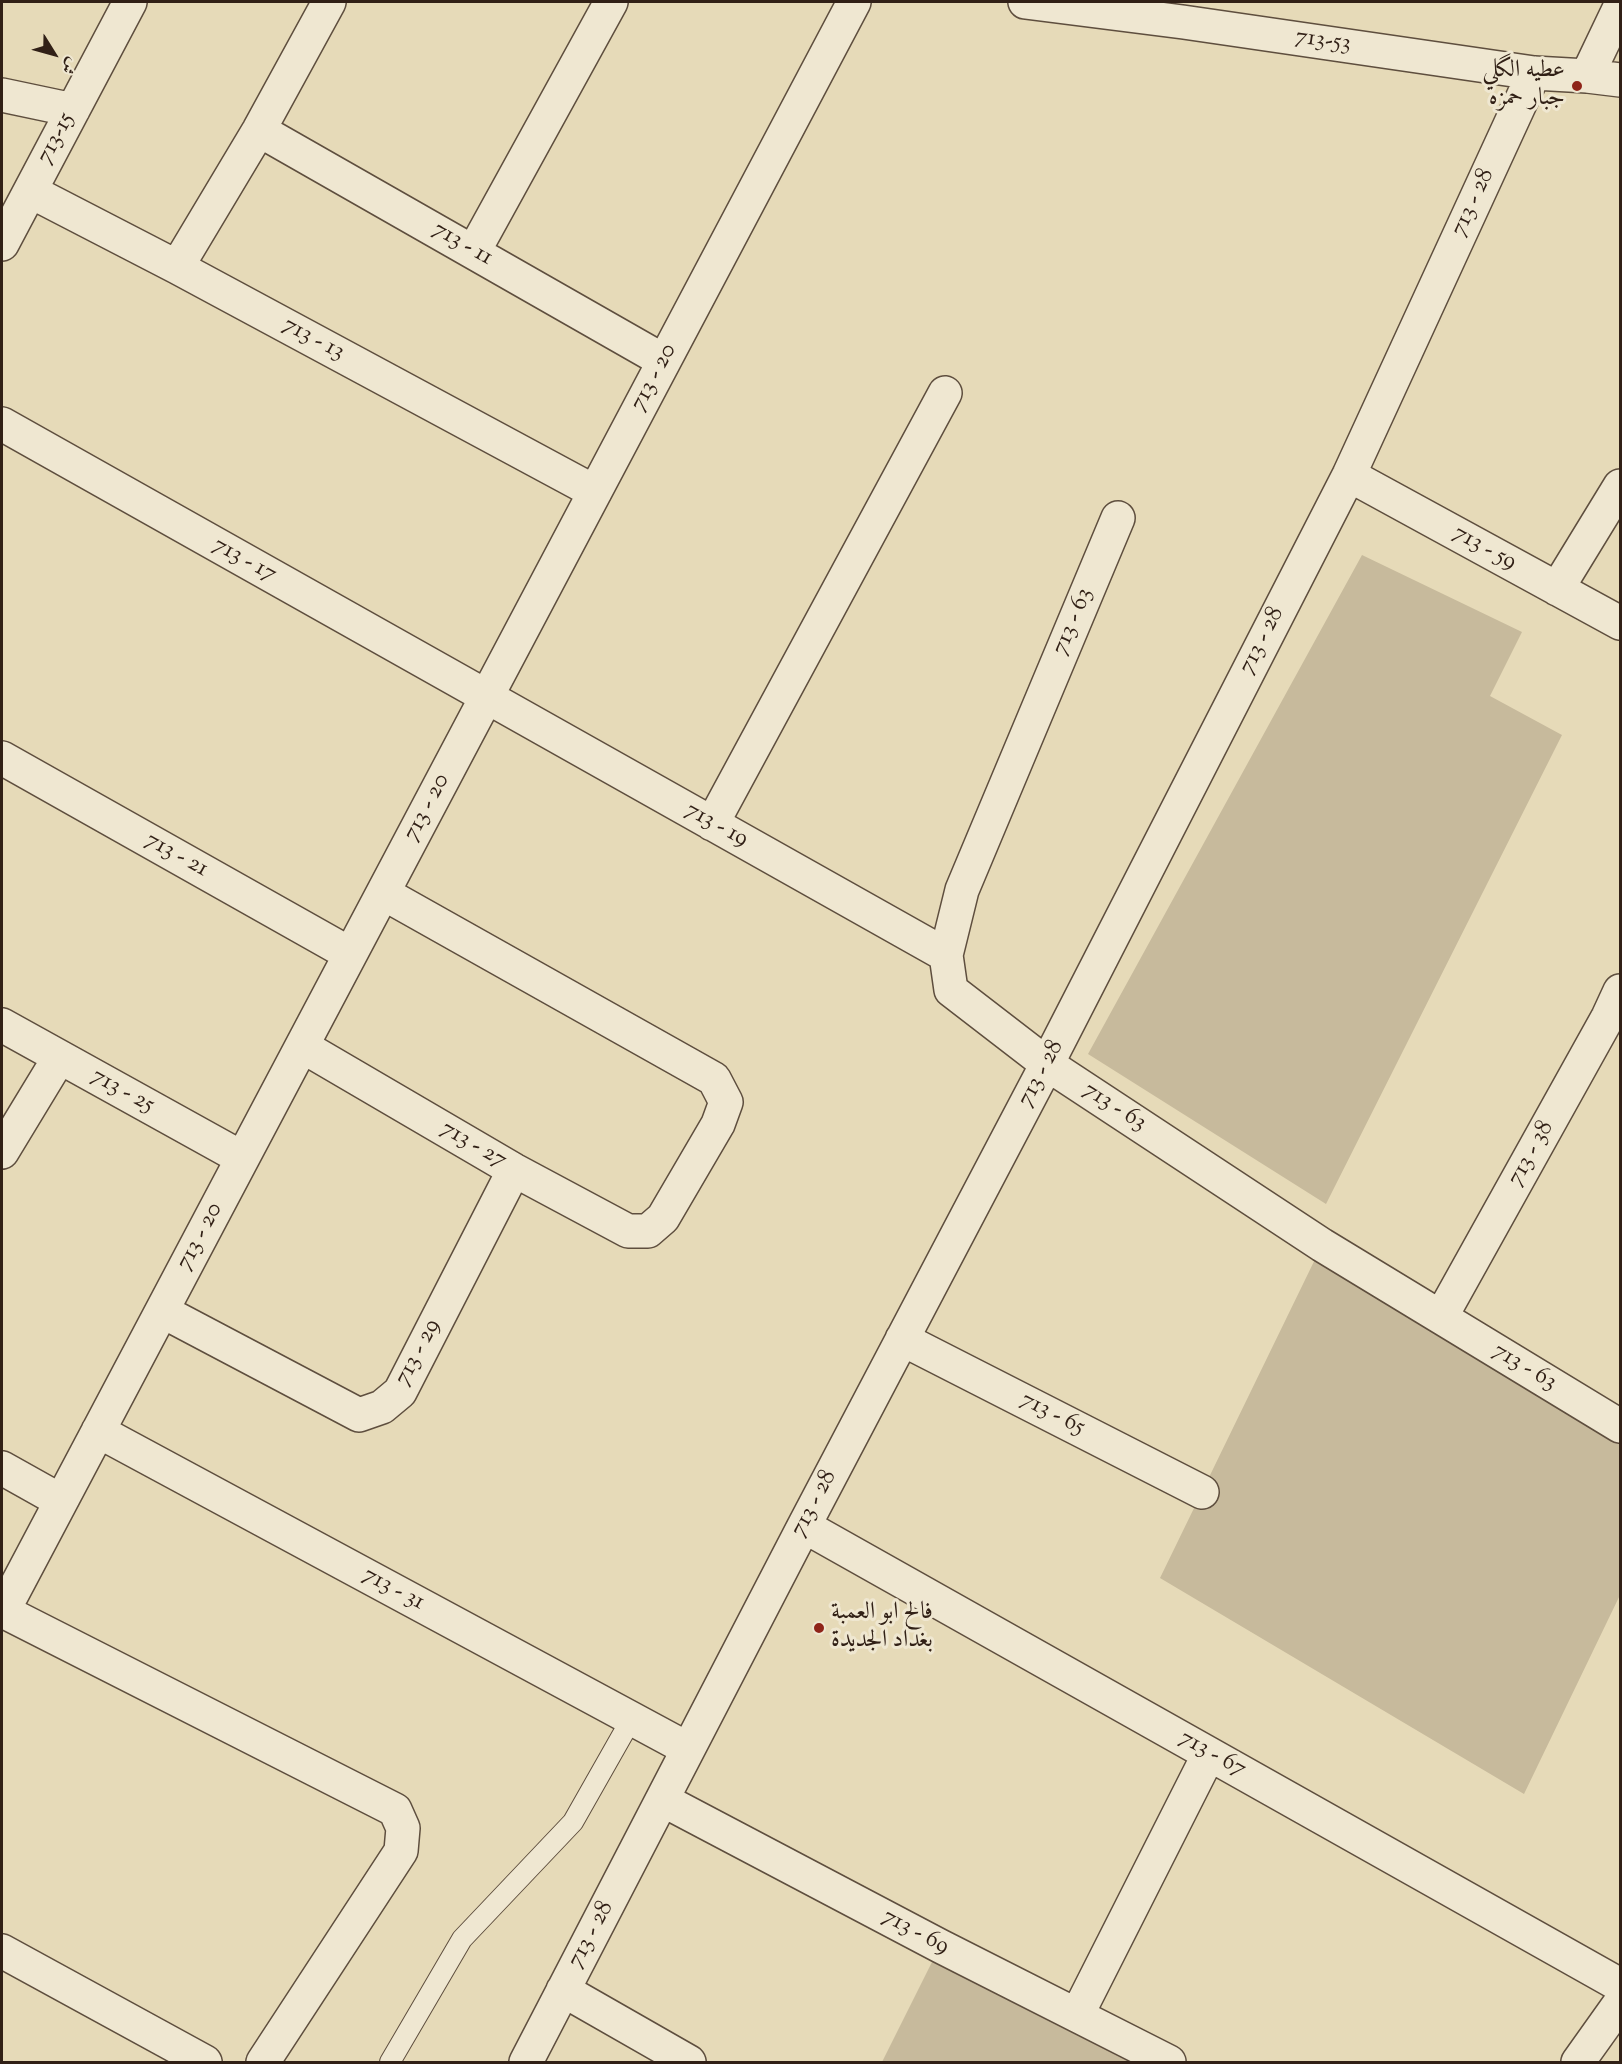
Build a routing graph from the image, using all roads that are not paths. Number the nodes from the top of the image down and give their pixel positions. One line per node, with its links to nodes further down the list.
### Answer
1 (130, 2): 13 (street, 713-15)
2 (329, 2): 14 (street)
3 (611, 2): 17 (street)
4 (854, 2): 19 (street, 713 - 20)
5 (1025, 2): 6 (street, 713-53)
6 (1086, 6): 8 (street, 713-53)
7 (1620, 7): 10 (street)
8 (1183, 12): 9 (street, 713-53)
9 (1534, 73): 10 (street, 713-53); 22 (street, 713 - 28)
10 (1587, 76): 11 (street, 713-53)
11 (1620, 80)
12 (2, 95): 13 (street)
13 (73, 110): 15 (street, 713-15)
14 (259, 130): 17 (street, 713 - 11); 18 (street)
15 (30, 191): 16 (street, 713-15); 18 (street, 713 - 13)
16 (2, 244)
17 (474, 251): 19 (street, 713 - 11)
18 (177, 267): 24 (street, 713 - 13)
19 (664, 361): 24 (street, 713 - 20)
20 (945, 393): 30 (street)
21 (2, 424): 28 (street, 713 - 17)
22 (1349, 475): 26 (street, 713 - 59); 38 (street, 713 - 28)
23 (1620, 486): 26 (street)
24 (595, 492): 28 (street, 713 - 20)
25 (1118, 518): 33 (street, 713 - 63)
26 (1557, 589): 27 (street, 713 - 59)
27 (1620, 623)
28 (487, 697): 30 (street, 713 - 19); 31 (street, 713 - 20)
29 (2, 758): 32 (street, 713 - 21)
30 (712, 824): 33 (street, 713 - 19)
31 (383, 893): 32 (street, 713 - 20); 41 (street, 713 - 27)
32 (350, 954): 36 (street, 713 - 20)
33 (946, 955): 38 (street, 713 - 63)
34 (1616, 1010): 43 (street, 713 - 38)
35 (2, 1025): 37 (street, 713 - 25)
36 (302, 1046): 40 (street, 713 - 20); 41 (street, 713 - 27)
37 (59, 1058): 39 (street); 40 (street, 713 - 25)
38 (1047, 1064): 43 (street, 713 - 63); 44 (street, 713 - 28)
39 (2, 1152)
40 (242, 1158): 42 (street, 713 - 20)
41 (514, 1170): 42 (street, 713 - 29)
42 (162, 1311): 46 (street, 713 - 20)
43 (1441, 1317): 45 (street, 713 - 63)
44 (902, 1339): 48 (street, 713 - 65); 50 (street, 713 - 28)
45 (1620, 1426)
46 (98, 1431): 49 (street, 713 - 20); 52 (street, 713 - 31)
47 (2, 1468): 49 (street)
48 (1203, 1492)
49 (61, 1501): 51 (street, 713 - 20)
50 (804, 1526): 53 (street, 713 - 28); 54 (street, 713 - 67)
51 (2, 1612): 62 (street)
52 (632, 1718): 53 (street, 713 - 31); 63 (lane)
53 (688, 1749): 55 (street, 713 - 28)
54 (1209, 1754): 57 (street, 713 - 67); 60 (street)
55 (663, 1800): 58 (street, 713 - 28); 60 (street, 713 - 69)
56 (2, 1951): 61 (street)
57 (1620, 1985)
58 (563, 1990): 64 (street, 713 - 28); 65 (street)
59 (1620, 2003): 67 (street)
60 (1077, 2016): 66 (street, 713 - 69)
61 (205, 2062)
62 (263, 2062)
63 (390, 2062)
64 (526, 2062)
65 (689, 2062)
66 (1169, 2062)
67 (1578, 2062)

